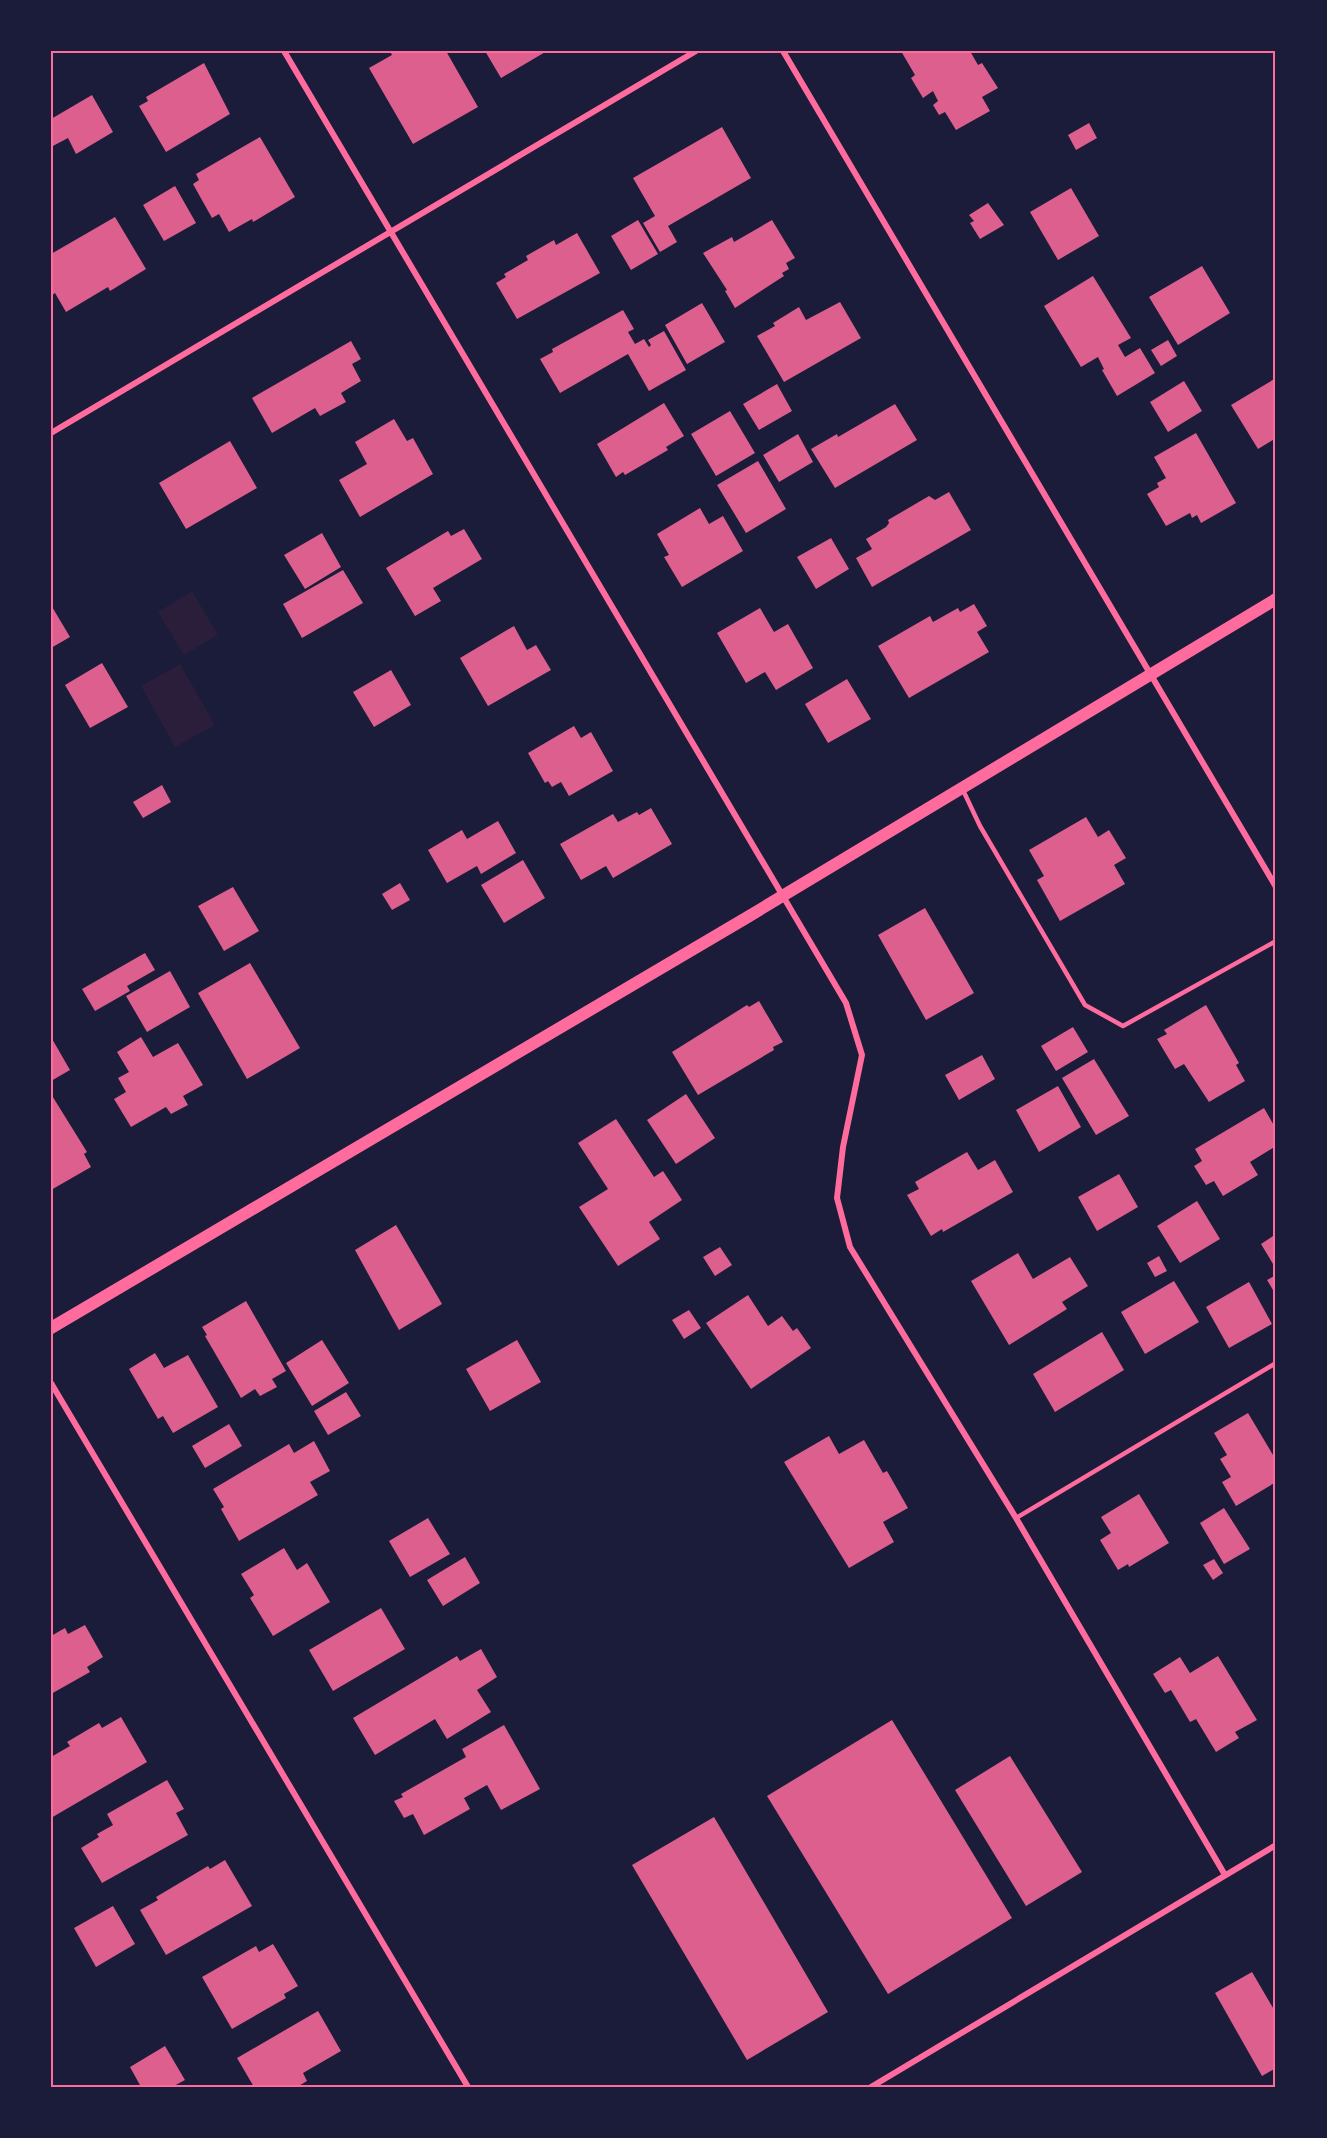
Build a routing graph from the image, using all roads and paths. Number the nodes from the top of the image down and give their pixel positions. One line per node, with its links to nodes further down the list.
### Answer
1 (284, 51): 4 (street)
2 (696, 51): 4 (street)
3 (783, 51): 7 (street)
4 (391, 232): 5 (street); 10 (street)
5 (51, 433)
6 (1276, 600): 7 (main road)
7 (1150, 674): 8 (main road); 9 (street)
8 (962, 788): 10 (main road); 11 (lane)
9 (1276, 887)
10 (783, 896): 12 (main road); 15 (street)
11 (1276, 941)
12 (51, 1328)
13 (1276, 1363): 15 (lane)
14 (51, 1383): 18 (street)
15 (1016, 1518): 17 (street)
16 (1276, 1845): 17 (street)
17 (1225, 1875): 19 (street)
18 (468, 2087)
19 (871, 2087)

